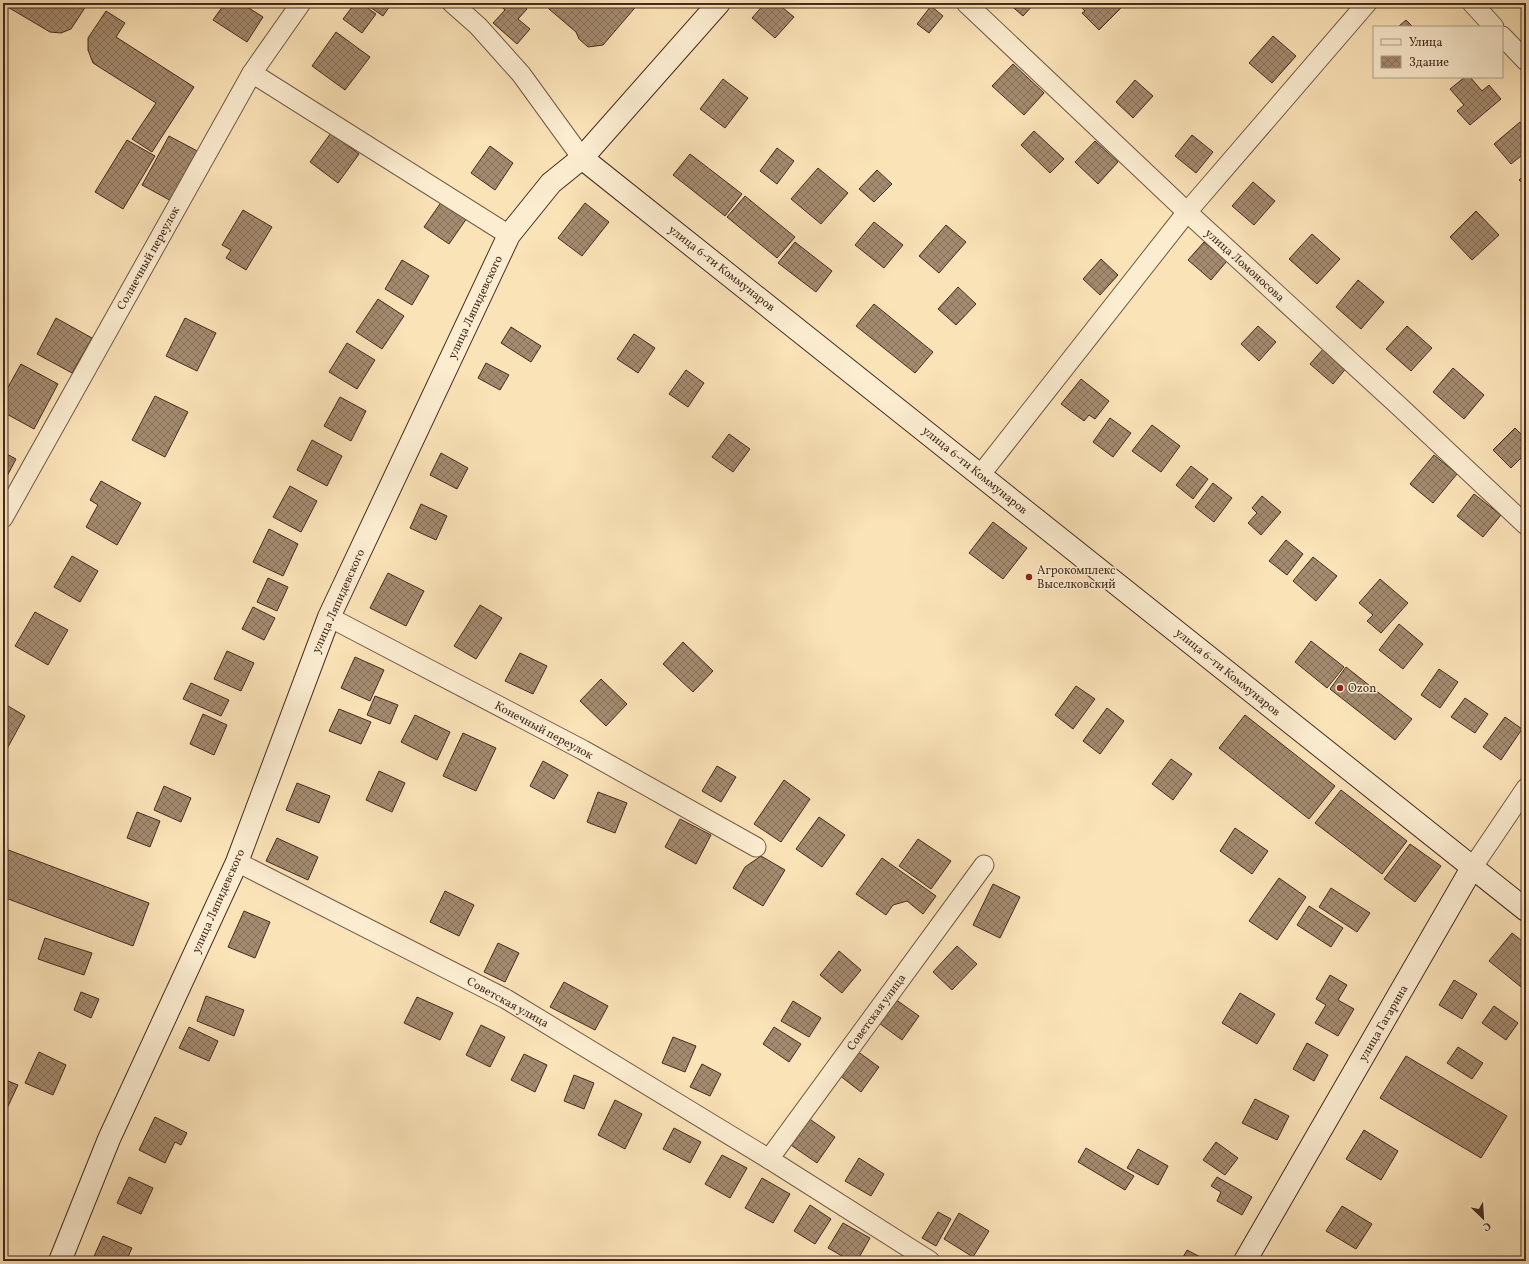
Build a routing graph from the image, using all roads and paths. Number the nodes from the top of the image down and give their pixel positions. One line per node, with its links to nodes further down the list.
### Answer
1 (301, 3): 10 (street, Солнечный переулок)
2 (452, 3): 11 (street, улица 6-ти Коммунаров)
3 (719, 3): 11 (main road, улица Ляпидевского)
4 (966, 3): 12 (street, улица Ломоносова)
5 (1367, 3): 12 (street)
6 (1472, 3): 7 (street)
7 (1493, 26)
8 (1503, 37): 9 (street)
9 (1526, 62)
10 (252, 72): 13 (street); 15 (street, Солнечный переулок)
11 (582, 158): 13 (main road, улица Ляпидевского); 14 (main road, улица 6-ти Коммунаров)
12 (1187, 212): 14 (street); 16 (street, улица Ломоносова)
13 (509, 235): 17 (main road, улица Ляпидевского)
14 (981, 474): 22 (main road, улица 6-ти Коммунаров)
15 (3, 518)
16 (1526, 525)
17 (329, 617): 19 (street, Конечный переулок); 20 (main road, улица Ляпидевского)
18 (1526, 788): 22 (street, улица Гагарина)
19 (756, 848)
20 (237, 862): 24 (street, Советская улица); 25 (main road, улица Ляпидевского)
21 (984, 865): 24 (street, Советская улица)
22 (1472, 868): 23 (main road, улица 6-ти Коммунаров); 27 (main road, улица Гагарина)
23 (1526, 910)
24 (769, 1159): 26 (street, Советская улица)
25 (60, 1261)
26 (930, 1261)
27 (1245, 1261)

